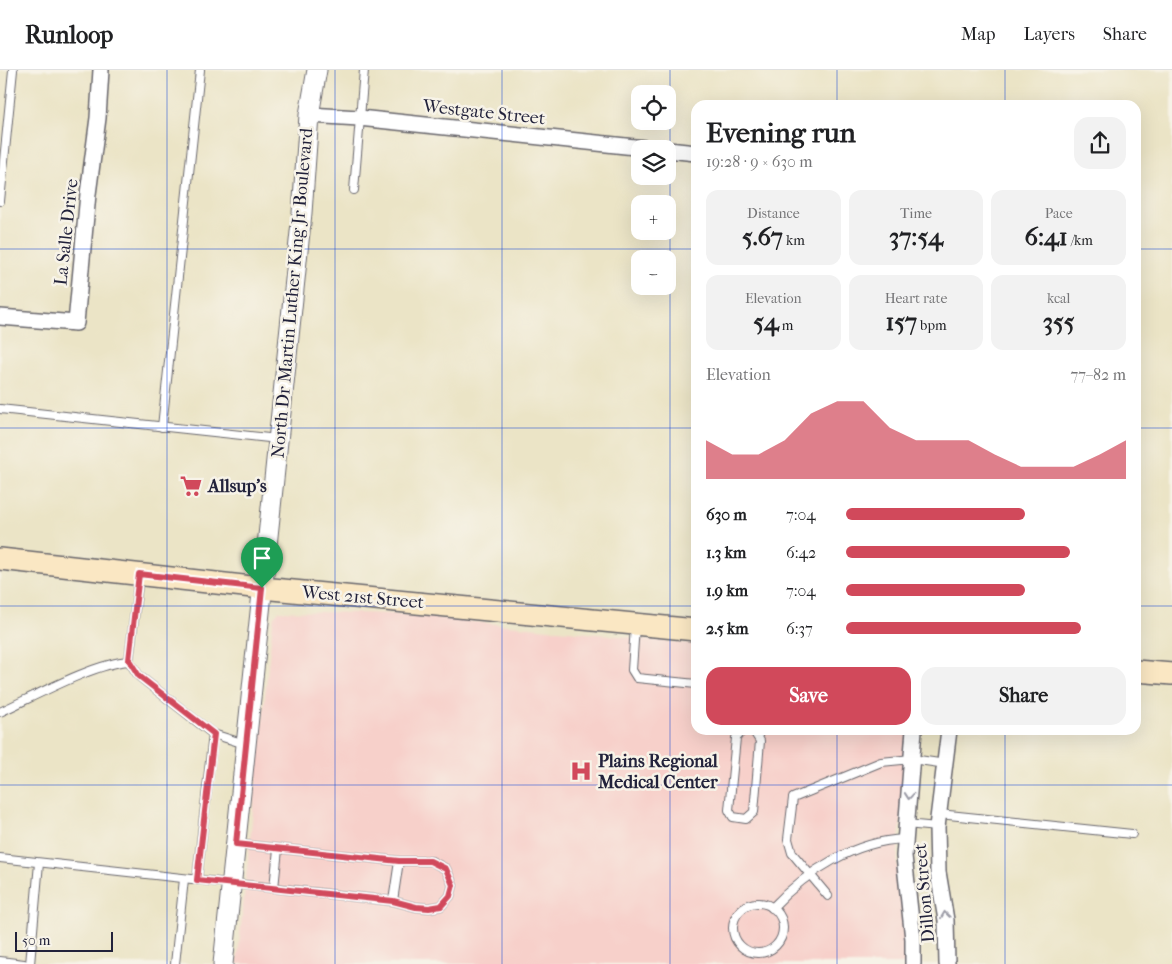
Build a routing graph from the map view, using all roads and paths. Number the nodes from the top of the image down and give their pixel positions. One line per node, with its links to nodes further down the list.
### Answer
1 (13, 70): 12 (lane)
2 (101, 70): 13 (street, La Salle Drive)
3 (200, 70): 15 (lane)
4 (317, 70): 6 (street, North Dr Martin Luther King Jr Boulevard)
5 (364, 70): 7 (lane)
6 (308, 115): 7 (street, Westgate Street); 16 (street, North Dr Martin Luther King Jr Boulevard)
7 (359, 118): 8 (street, Westgate Street); 11 (lane)
8 (631, 147)
9 (676, 151): 10 (street)
10 (691, 152)
11 (354, 190)
12 (0, 201)
13 (0, 317)
14 (0, 409): 15 (lane)
15 (162, 426): 16 (lane)
16 (278, 439): 19 (street, North Dr Martin Luther King Jr Boulevard)
17 (0, 559): 18 (main road, West 21st Street)
18 (139, 574): 19 (main road, West 21st Street); 22 (lane)
19 (262, 588): 20 (main road, West 21st Street); 32 (street, North Dr Martin Luther King Jr Boulevard)
20 (635, 624): 21 (main road, West 21st Street); 25 (lane)
21 (691, 630)
22 (129, 660): 26 (lane); 27 (lane)
23 (1141, 671): 24 (main road)
24 (1172, 674)
25 (691, 683)
26 (0, 712)
27 (214, 734): 32 (lane); 45 (lane)
28 (739, 735): 29 (lane)
29 (756, 735)
30 (914, 735): 33 (street, Dillon Street)
31 (949, 735): 34 (street, Dillon Street)
32 (245, 744): 38 (street, North Dr Martin Luther King Jr Boulevard)
33 (912, 759): 34 (lane); 36 (street, Dillon Street, one-way to 36); 43 (lane)
34 (946, 764): 35 (street, Dillon Street)
35 (938, 820): 36 (lane); 37 (lane); 57 (street, Dillon Street, one-way to 35)
36 (906, 831): 43 (lane); 56 (street, Dillon Street)
37 (1132, 834)
38 (236, 844): 39 (lane); 46 (street, North Dr Martin Luther King Jr Boulevard)
39 (278, 849): 41 (lane); 47 (lane)
40 (0, 858): 42 (lane)
41 (399, 861): 49 (lane); 49 (lane)
42 (39, 863): 44 (lane); 53 (lane)
43 (809, 874): 48 (lane); 50 (lane)
44 (184, 878): 45 (lane); 54 (lane)
45 (197, 880): 46 (lane)
46 (232, 884): 47 (lane); 55 (street, North Dr Martin Luther King Jr Boulevard)
47 (274, 888): 49 (lane)
48 (828, 896)
49 (393, 901)
50 (772, 908): 50 (lane)
51 (0, 962): 52 (lane)
52 (24, 964)
53 (30, 964)
54 (176, 964)
55 (223, 964)
56 (913, 964)
57 (947, 964)

